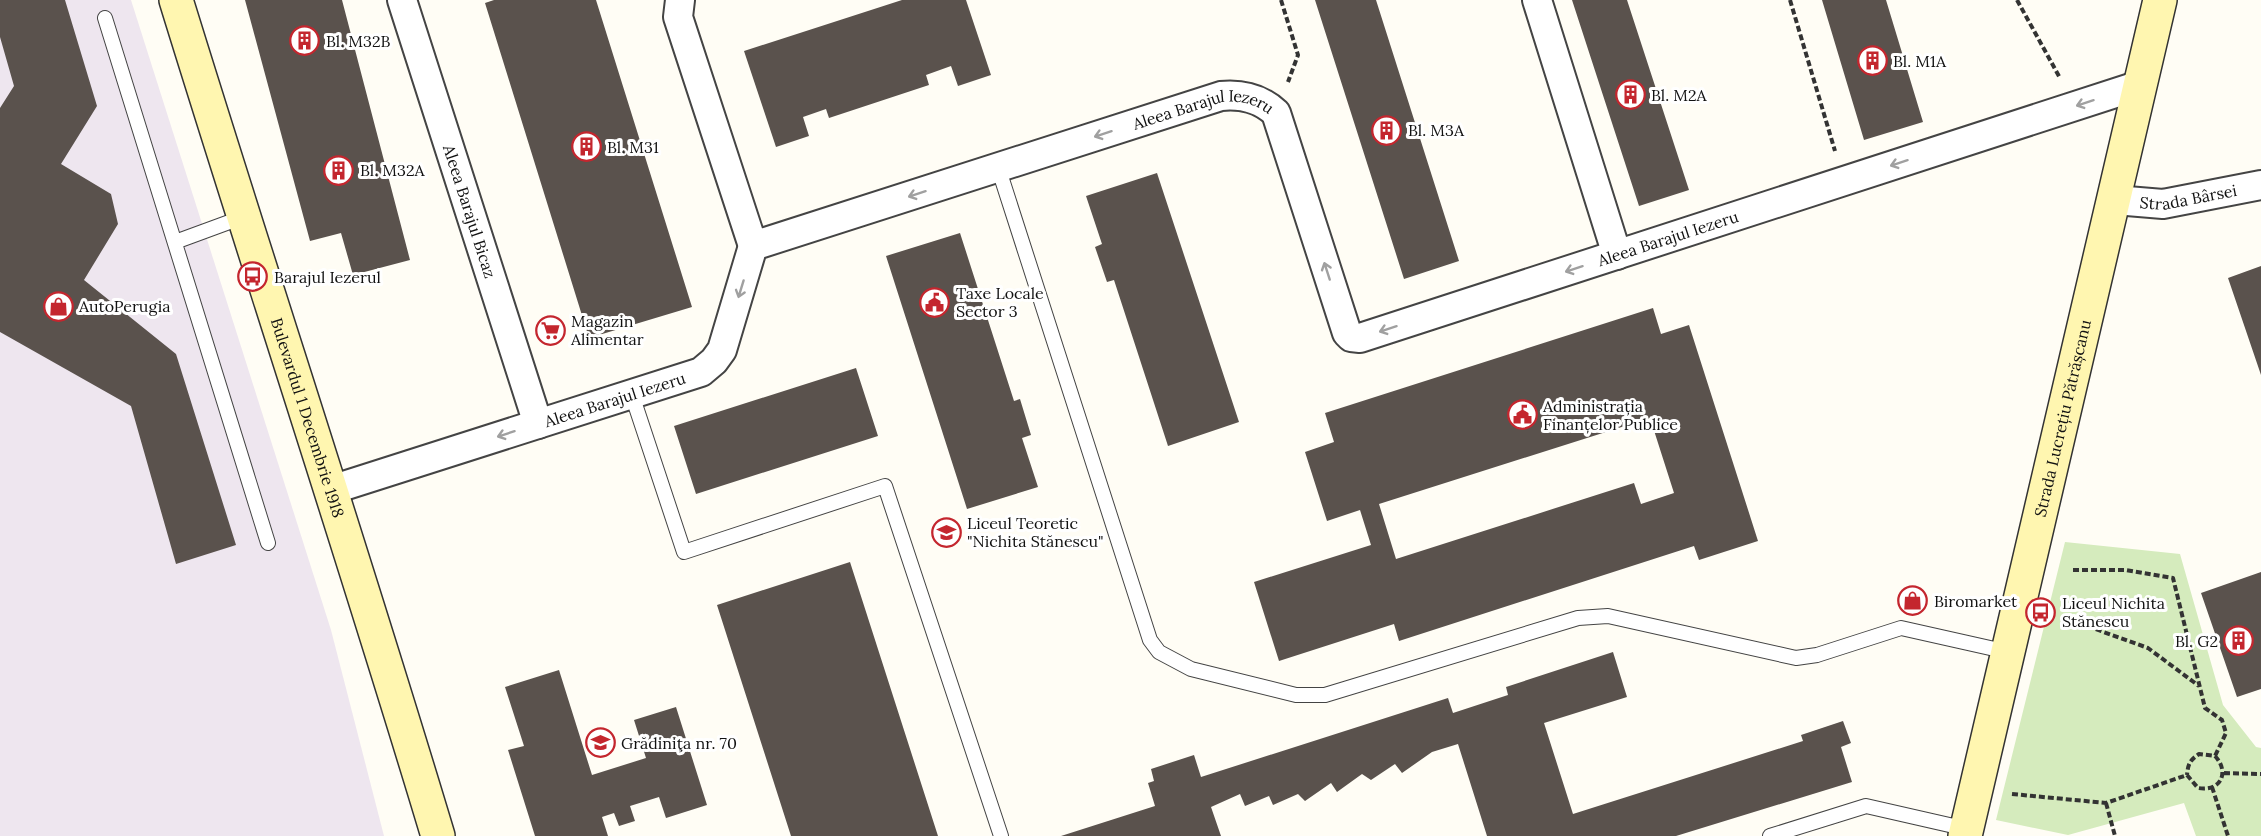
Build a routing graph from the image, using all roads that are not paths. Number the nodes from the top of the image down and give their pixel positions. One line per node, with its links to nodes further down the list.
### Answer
1 (176, 0): 11 (main road, Bulevardul 1 Decembrie 1918)
2 (402, 0): 16 (street, Aleea Barajul Bicaz)
3 (680, 0): 13 (street)
4 (1537, 0): 14 (street)
5 (2160, 0): 7 (main road, Strada Lucrețiu Pătrășcanu)
6 (105, 18): 12 (lane)
7 (2140, 85): 10 (main road, Strada Lucrețiu Pătrășcanu); 14 (street, Aleea Barajul Iezeru, one-way to 14)
8 (998, 167): 13 (street, Aleea Barajul Iezeru, one-way to 13); 14 (street, Aleea Barajul Iezeru, one-way to 8); 19 (lane)
9 (2261, 185): 10 (street, Strada Bârsei)
10 (2115, 200): 19 (main road, Strada Lucrețiu Pătrășcanu)
11 (243, 217): 12 (lane); 17 (main road, Bulevardul 1 Decembrie 1918)
12 (175, 242): 18 (lane)
13 (753, 246): 15 (street, Aleea Barajul Iezeru, one-way to 15)
14 (1617, 255)
15 (632, 395): 16 (street, Aleea Barajul Iezeru); 22 (lane)
16 (538, 424): 17 (street, Aleea Barajul Iezeru, one-way to 17)
17 (331, 490): 21 (main road, Bulevardul 1 Decembrie 1918)
18 (268, 543)
19 (2008, 652): 20 (main road, Strada Lucrețiu Pătrășcanu)
20 (1966, 833): 23 (lane)
21 (438, 836)
22 (1001, 836)
23 (1770, 836)

